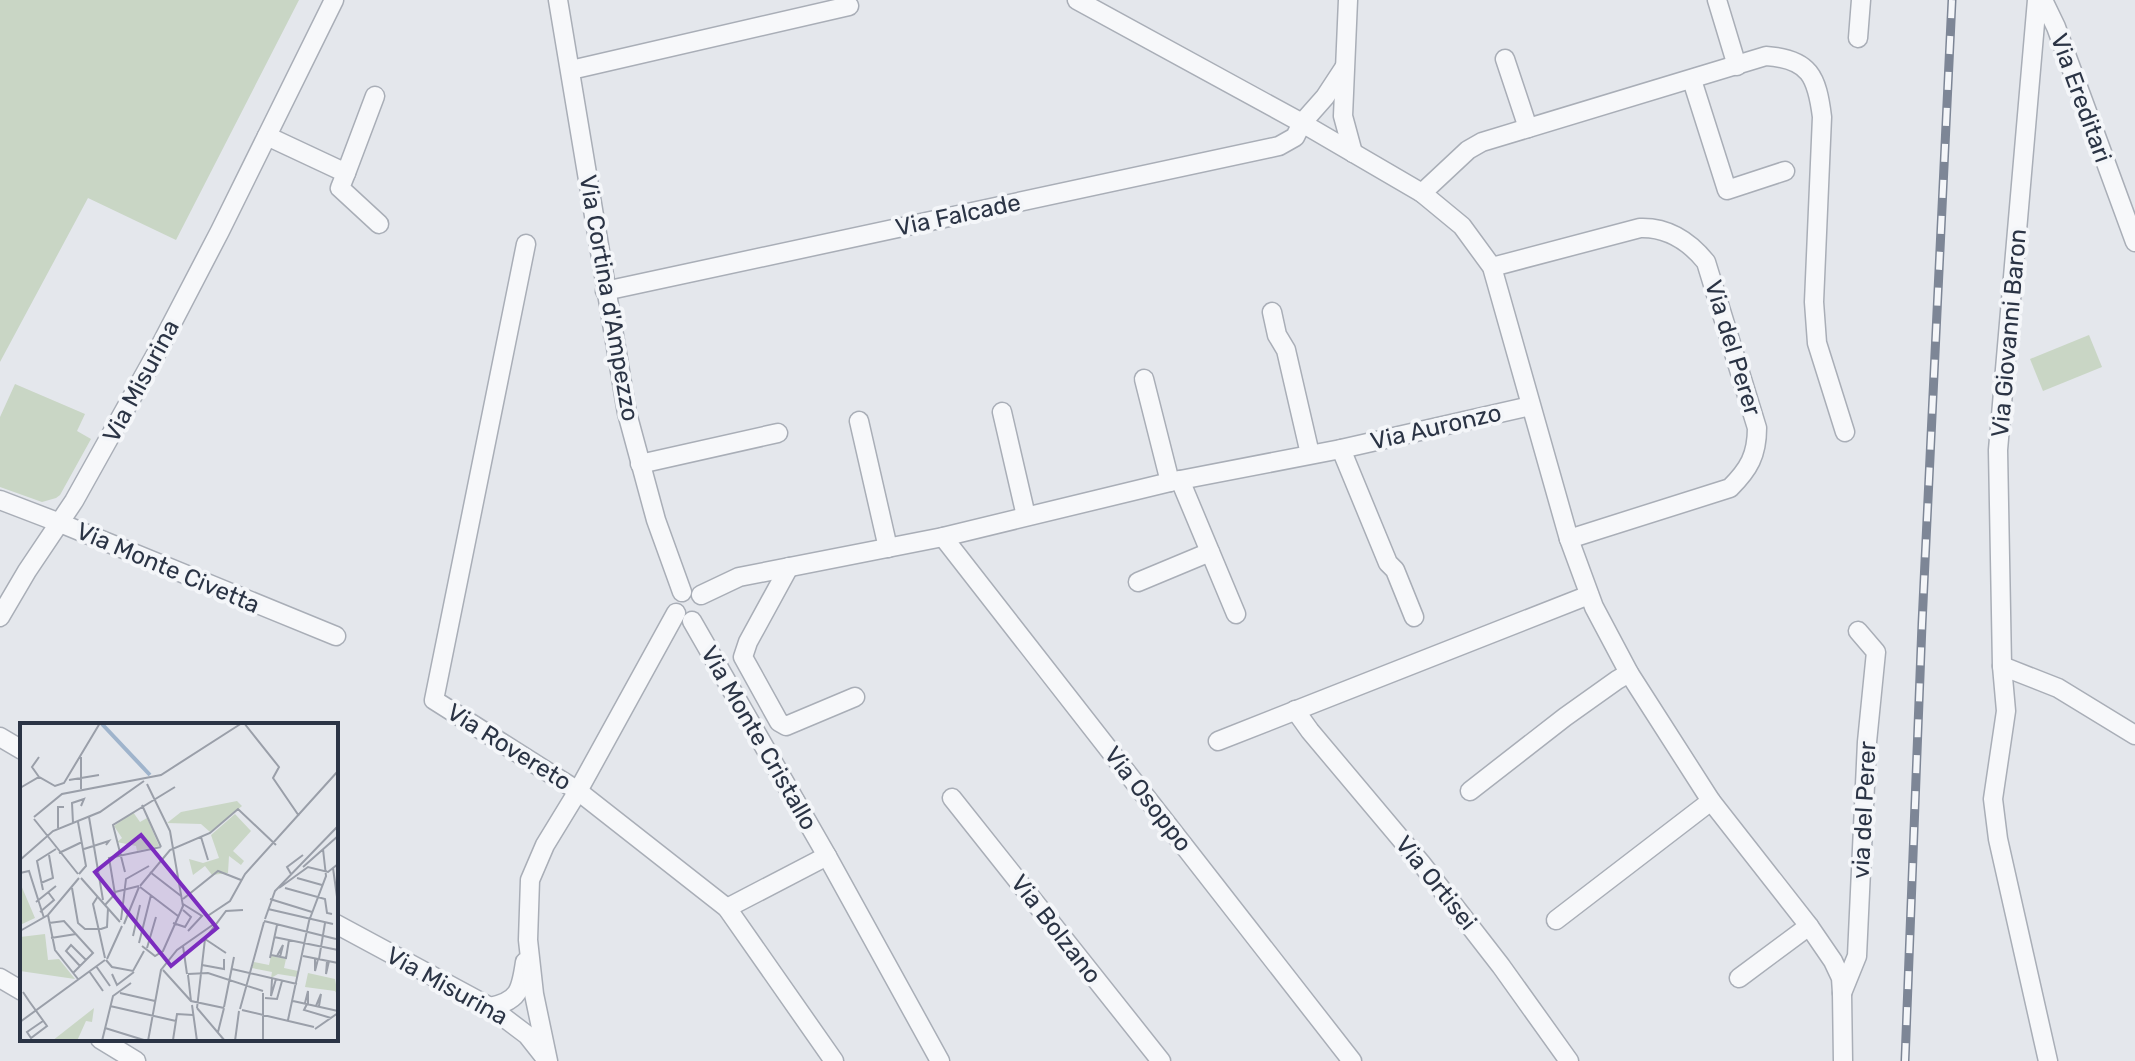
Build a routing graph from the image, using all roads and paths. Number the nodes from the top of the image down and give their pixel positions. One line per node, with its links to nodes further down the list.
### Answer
1 (334, 0): 18 (street, Via Misurina)
2 (558, 0): 13 (street, Via Cortina d'Ampezzo)
3 (1077, 0): 16 (street)
4 (1348, 0): 12 (street)
5 (1717, 0): 11 (street)
6 (1861, 0): 9 (street)
7 (2040, 0): 24 (street, Via Ereditari); 57 (street, Via Giovanni Baron)
8 (849, 6): 13 (street)
9 (1858, 38)
10 (1505, 59): 17 (street)
11 (1737, 66): 14 (street); 33 (street)
12 (1344, 68): 16 (street, Via Falcade); 19 (street)
13 (571, 70): 27 (street, Via Cortina d'Ampezzo)
14 (1692, 80): 17 (street); 20 (street)
15 (375, 96): 21 (street)
16 (1302, 123): 19 (street); 27 (street, Via Falcade)
17 (1528, 128): 22 (street)
18 (267, 136): 21 (street); 41 (street, Via Misurina)
19 (1353, 153): 22 (street)
20 (1785, 171)
21 (346, 173): 23 (street)
22 (1422, 193): 26 (street)
23 (379, 224)
24 (2135, 242)
25 (526, 244): 65 (street, Via Rovereto)
26 (1492, 267): 30 (street); 43 (street, Via del Perer)
27 (605, 291): 37 (street, Via Cortina d'Ampezzo)
28 (1272, 312): 36 (street)
29 (1144, 379): 38 (street)
30 (1530, 406): 35 (street, Via Auronzo); 43 (street)
31 (1002, 412): 40 (street)
32 (859, 421): 44 (street)
33 (1845, 432)
34 (778, 433): 37 (street)
35 (1341, 449): 36 (street, Via Auronzo); 54 (street, Via Auronzo)
36 (1310, 454): 38 (street, Via Auronzo)
37 (640, 464): 48 (street, Via Cortina d'Ampezzo)
38 (1175, 481): 40 (street, Via Auronzo); 45 (street)
39 (0, 500): 41 (street, Via Monte Civetta)
40 (1026, 516): 42 (street, Via Auronzo)
41 (60, 523): 52 (street, Via Misurina); 56 (street, Via Monte Civetta)
42 (943, 537): 44 (street, Via Auronzo); 86 (street, Via Osoppo)
43 (1569, 539): 50 (street)
44 (888, 548): 46 (street, Via Auronzo)
45 (1210, 552): 47 (street); 51 (street)
46 (789, 567): 49 (street, Via Auronzo); 59 (street)
47 (1138, 582)
48 (682, 592): 49 (street); 53 (street)
49 (701, 595): 53 (street, Via Monte Cristallo)
50 (1589, 595): 58 (street); 60 (street)
51 (1236, 614)
52 (0, 617)
53 (684, 617): 65 (street); 69 (street, Via Monte Cristallo)
54 (1414, 617)
55 (1858, 631): 78 (street, via del Perer)
56 (336, 636)
57 (2002, 666): 61 (street); 89 (street, Via Giovanni Baron)
58 (1629, 673): 66 (street); 68 (street)
59 (855, 697)
60 (1295, 710): 63 (street); 87 (street, Via Ortisei)
61 (2135, 735)
62 (0, 737): 64 (street)
63 (1218, 741)
64 (20, 749)
65 (578, 791): 70 (street, Via Rovereto); 74 (street)
66 (1470, 791)
67 (952, 798): 85 (street, Via Bolzano)
68 (1711, 801): 71 (street); 73 (street)
69 (827, 856): 70 (street, Via Monte Cristallo); 84 (street, Via Monte Cristallo)
70 (727, 908): 83 (street, Via Rovereto)
71 (1556, 920)
72 (338, 925): 79 (street, Via Misurina)
73 (1809, 926): 76 (street); 78 (street)
74 (528, 940): 79 (street); 82 (street)
75 (0, 978): 77 (street)
76 (1739, 978)
77 (20, 990)
78 (1842, 993): 88 (street)
79 (490, 1007): 82 (street, Via Misurina)
80 (103, 1041): 81 (street)
81 (136, 1061)
82 (548, 1061)
83 (834, 1061)
84 (940, 1061)
85 (1161, 1061)
86 (1352, 1061)
87 (1569, 1061)
88 (1843, 1061)
89 (2048, 1061)

